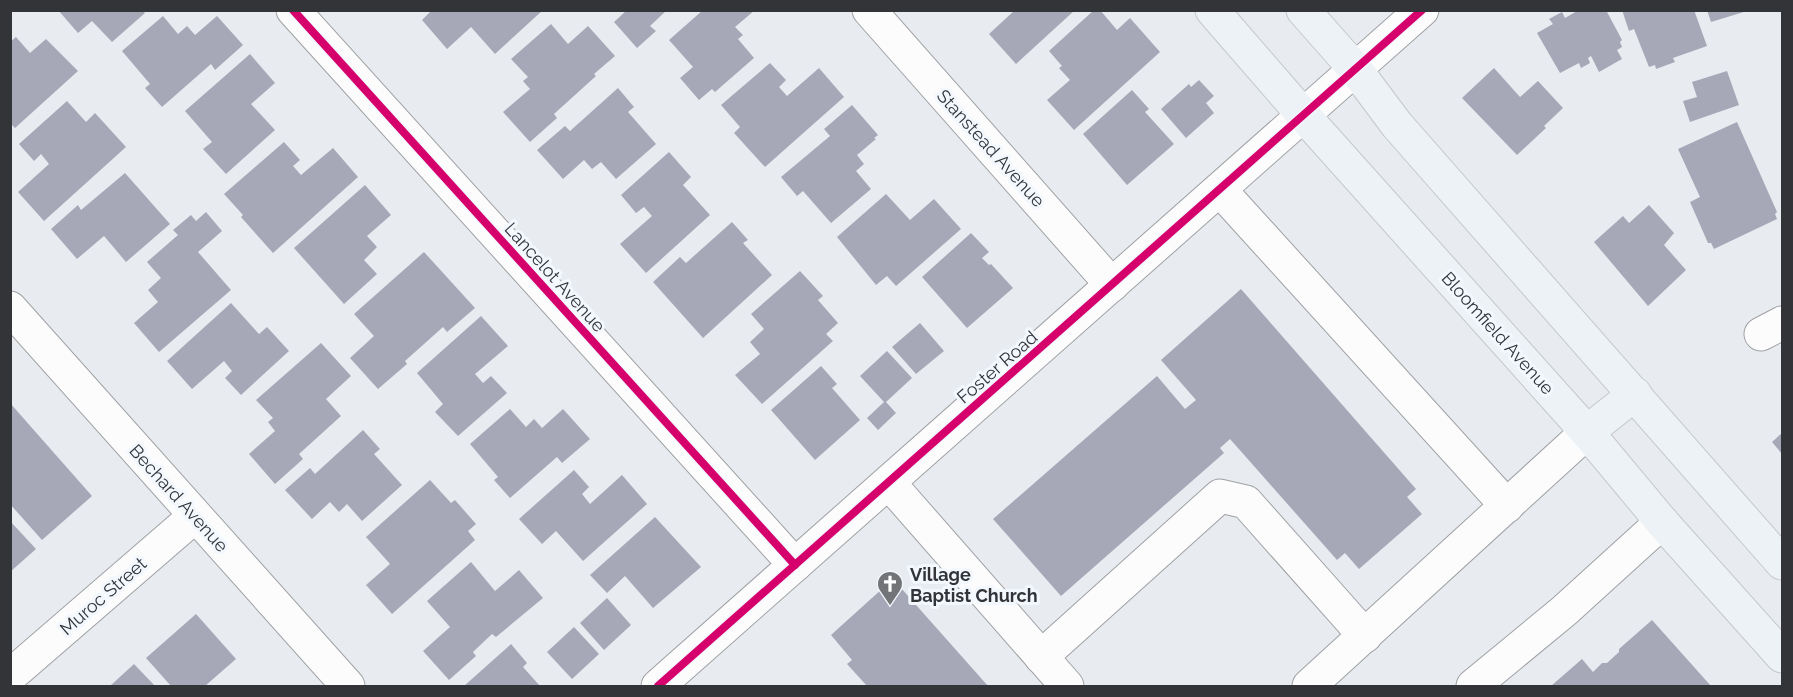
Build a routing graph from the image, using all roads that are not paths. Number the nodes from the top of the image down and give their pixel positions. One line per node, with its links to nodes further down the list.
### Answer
1 (293, 10): 18 (street, Lancelot Avenue)
2 (869, 10): 9 (street, Stanstead Avenue)
3 (1212, 10): 7 (main road, Bloomfield Avenue)
4 (1303, 10): 6 (main road)
5 (1422, 10): 6 (street, Foster Road)
6 (1356, 70): 7 (street, Foster Road); 11 (main road)
7 (1304, 116): 8 (street, Foster Road); 12 (main road, Bloomfield Avenue)
8 (1220, 190): 9 (street, Foster Road); 14 (street)
9 (1112, 285): 13 (street, Foster Road)
10 (10, 308): 15 (street, Bechard Avenue)
11 (1635, 394): 12 (main road); 17 (main road)
12 (1587, 432): 14 (street); 16 (main road, Bloomfield Avenue)
13 (889, 483): 18 (street, Foster Road); 21 (street)
14 (1507, 506): 19 (street)
15 (195, 516): 22 (street, Muroc Street); 23 (street, Bechard Avenue)
16 (1662, 522): 20 (main road, Bloomfield Avenue); 27 (street)
17 (1782, 563)
18 (795, 565): 24 (street, Foster Road)
19 (1365, 636): 21 (street); 26 (street)
20 (1782, 656)
21 (1041, 657): 25 (street)
22 (10, 676)
23 (348, 687)
24 (658, 687)
25 (1067, 687)
26 (1309, 687)
27 (1473, 687)

